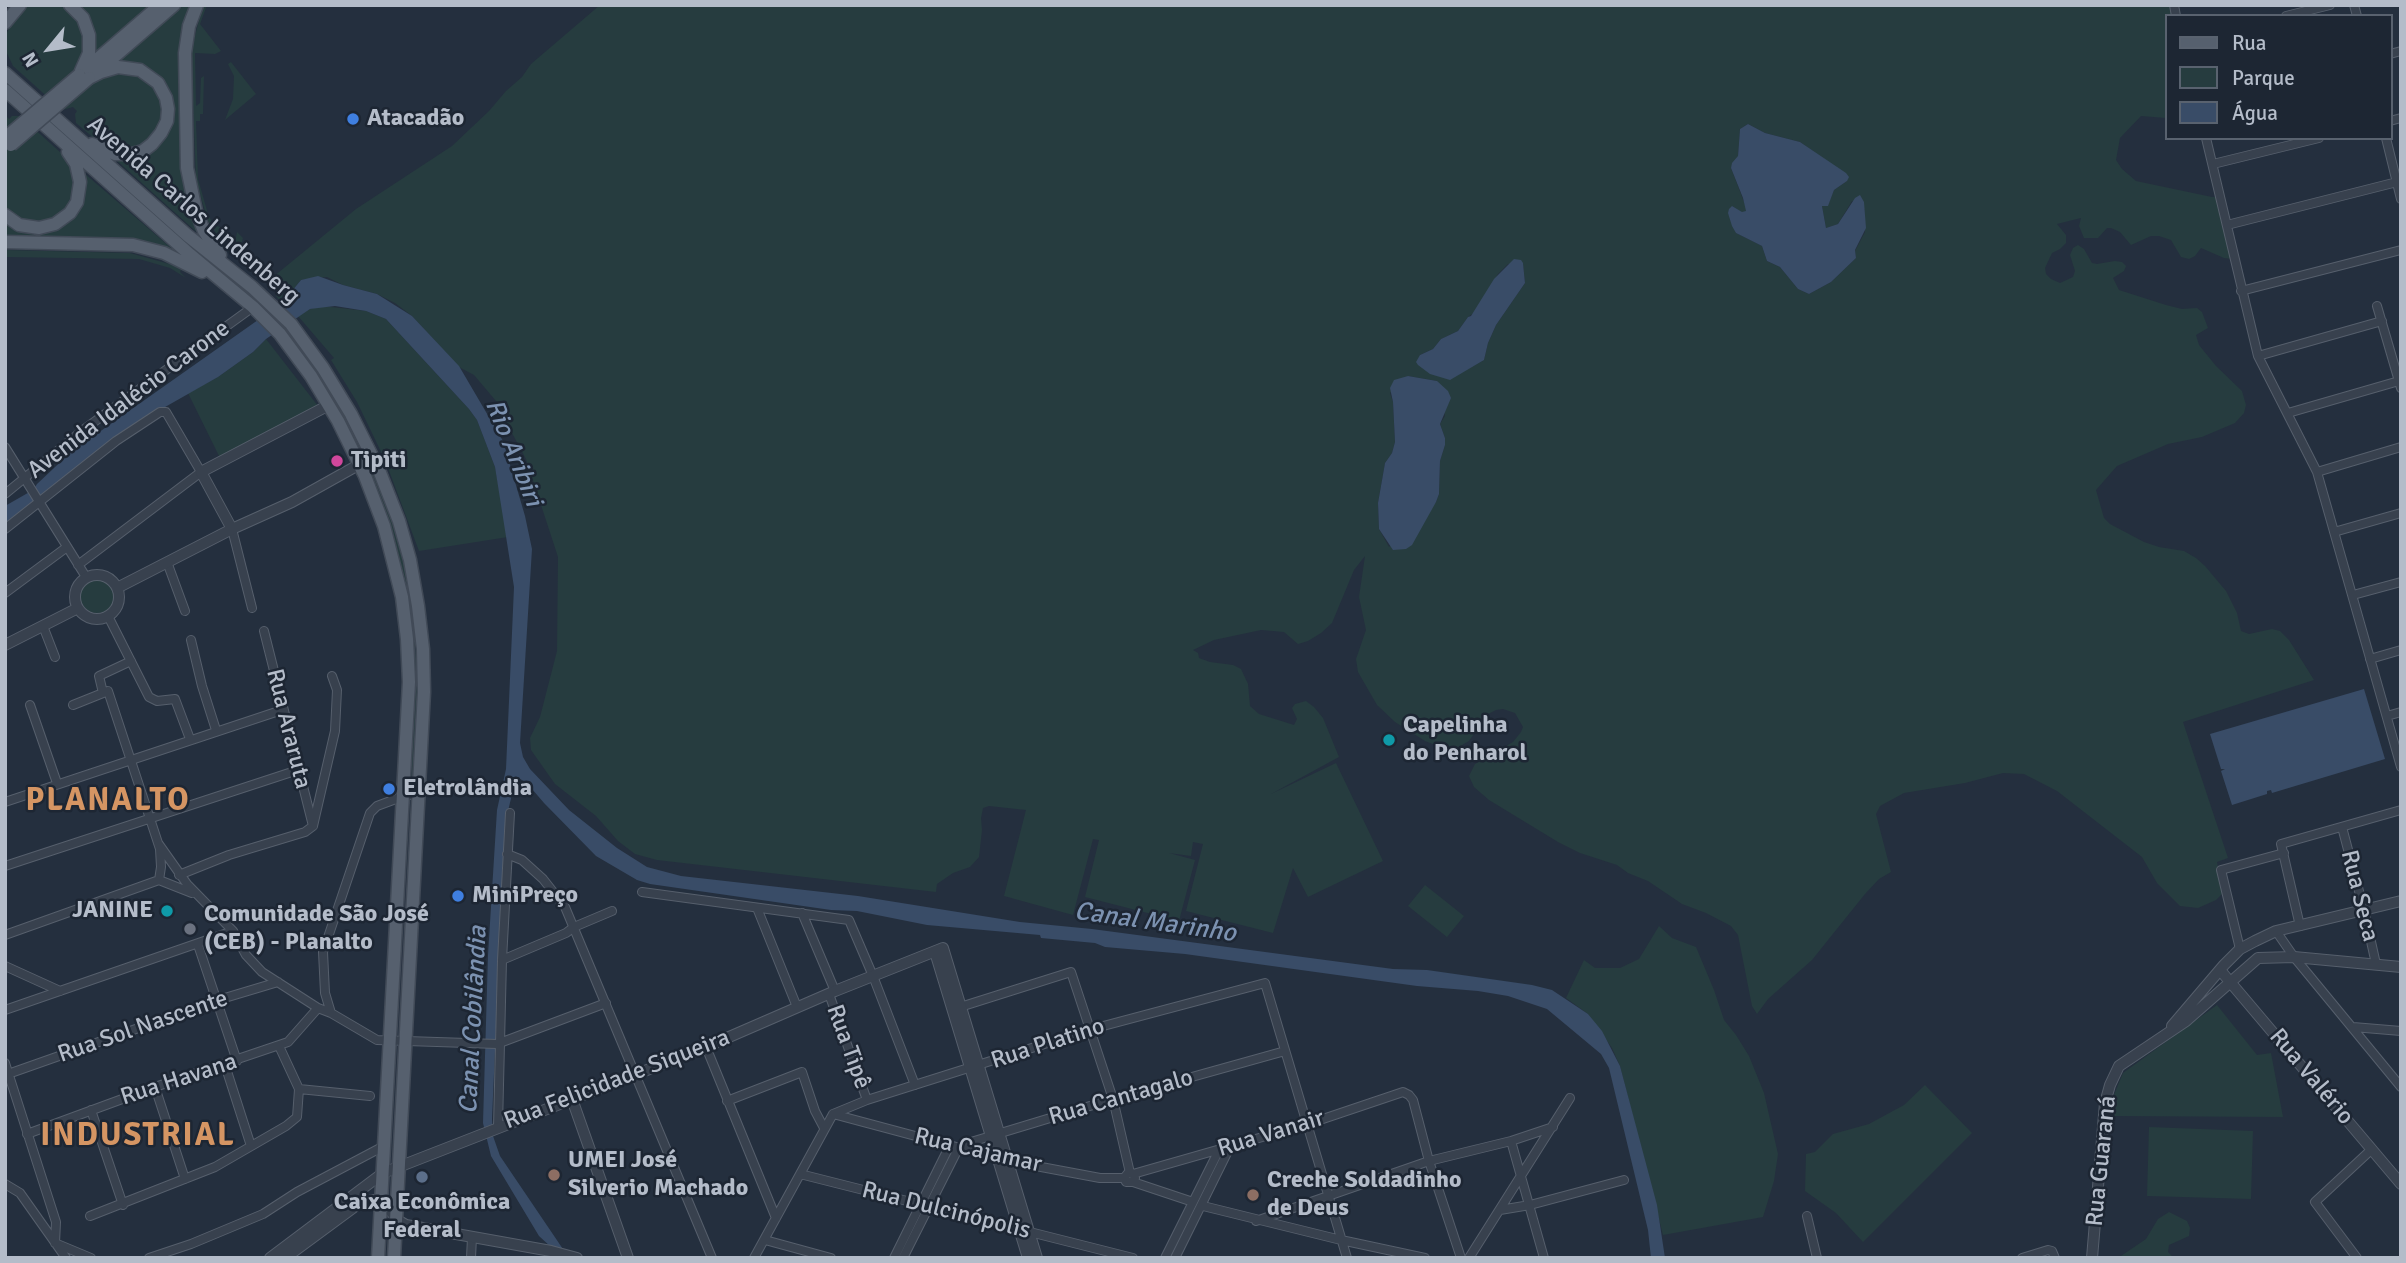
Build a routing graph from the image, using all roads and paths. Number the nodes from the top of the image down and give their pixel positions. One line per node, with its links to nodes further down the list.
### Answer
1 (20, 5): 7 (main road)
2 (70, 5): 10 (main road)
3 (197, 5): 26 (main road)
4 (2330, 5): 6 (street)
5 (168, 6): 10 (main road)
6 (2294, 14)
7 (5, 23)
8 (5, 61): 12 (main road)
9 (5, 73): 12 (main road, Avenida Carlos Lindenberg)
10 (84, 76): 13 (main road); 18 (main road, bridge)
11 (5, 92): 12 (main road)
12 (24, 99): 13 (main road, Avenida Carlos Lindenberg); 14 (main road, Avenida Carlos Lindenberg)
13 (72, 132): 26 (main road, Avenida Carlos Lindenberg)
14 (58, 137): 22 (main road); 27 (main road, Avenida Carlos Lindenberg)
15 (2207, 140): 19 (street)
16 (2311, 140): 19 (street)
17 (2387, 140): 20 (street)
18 (7, 145)
19 (2213, 164): 23 (street)
20 (2399, 181): 21 (street); 23 (street)
21 (2401, 199)
22 (5, 215)
23 (2227, 225): 28 (street)
24 (5, 242): 27 (main road)
25 (2401, 250): 28 (street)
26 (237, 274): 38 (main road, Avenida Carlos Lindenberg)
27 (233, 289): 30 (main road, Avenida Carlos Lindenberg)
28 (2241, 291): 32 (street)
29 (2377, 306): 31 (street)
30 (256, 310): 34 (main road, Avenida Carlos Lindenberg); 42 (street, Avenida Idalécio Carone)
31 (2382, 321): 32 (street); 33 (street)
32 (2258, 356): 35 (street)
33 (2400, 384): 35 (street)
34 (329, 405): 39 (main road, Avenida Carlos Lindenberg); 40 (street)
35 (2288, 413): 41 (street)
36 (2401, 446): 41 (street)
37 (5, 447): 42 (street)
38 (373, 457): 39 (main road); 82 (main road, Avenida Carlos Lindenberg)
39 (360, 464): 46 (street); 83 (main road, Avenida Carlos Lindenberg)
40 (201, 472): 44 (street); 46 (street); 51 (street)
41 (2317, 472): 48 (street)
42 (25, 478): 43 (street, Avenida Idalécio Carone); 44 (street)
43 (5, 494)
44 (39, 502): 47 (street); 49 (street)
45 (2401, 513): 48 (street)
46 (232, 528): 50 (street); 58 (street)
47 (5, 529)
48 (2334, 532): 56 (street)
49 (67, 547): 51 (street); 55 (street)
50 (167, 562): 54 (street); 59 (street)
51 (78, 565): 52 (street)
52 (86, 577): 54 (street); 57 (street)
53 (2401, 582): 56 (street)
54 (117, 588): 60 (street)
55 (5, 593)
56 (2353, 595): 67 (street)
57 (78, 608): 60 (street); 61 (street)
58 (252, 608)
59 (185, 611)
60 (108, 616): 68 (street)
61 (43, 626): 64 (street); 66 (street)
62 (264, 631): 73 (street, Rua Araruta)
63 (191, 639): 76 (street)
64 (5, 645)
65 (2401, 650): 67 (street)
66 (55, 657)
67 (2370, 659): 75 (street)
68 (131, 661): 70 (street); 77 (street)
69 (332, 676): 88 (street)
70 (103, 693): 72 (street); 78 (street)
71 (30, 705): 81 (street)
72 (73, 705)
73 (282, 709): 76 (street); 80 (street, Rua Araruta)
74 (2401, 712): 75 (street)
75 (2387, 716): 79 (street)
76 (216, 730): 77 (street)
77 (190, 739): 78 (street)
78 (130, 759): 81 (street); 87 (street)
79 (2401, 767)
80 (298, 770): 87 (street); 88 (street, Rua Araruta)
81 (57, 783): 84 (street)
82 (419, 793): 83 (street); 132 (main road, Avenida Carlos Lindenberg)
83 (404, 796): 128 (street); 133 (main road, Avenida Carlos Lindenberg)
84 (5, 802)
85 (2401, 810): 89 (street)
86 (510, 813): 91 (street)
87 (149, 818): 92 (street); 93 (street)
88 (313, 826): 95 (street)
89 (2342, 827): 90 (street); 99 (street, Rua Seca)
90 (2284, 853): 102 (street); 109 (street)
91 (507, 854): 103 (street); 112 (street)
92 (165, 860): 94 (street); 95 (street)
93 (5, 866)
94 (159, 880): 95 (street); 106 (street)
95 (180, 881): 104 (street)
96 (642, 892): 98 (street)
97 (2401, 901): 99 (street, Rua Guaraná)
98 (757, 908): 101 (street); 124 (street)
99 (2364, 910): 102 (street, Rua Guaraná); 113 (street, Rua Seca)
100 (612, 911): 103 (street)
101 (802, 913): 117 (street); 121 (street, Rua Tipê)
102 (2300, 926): 105 (street, Rua Guaraná)
103 (574, 927): 112 (street); 123 (street)
104 (233, 931): 108 (street); 119 (street)
105 (2276, 932): 107 (street, Rua Guaraná); 110 (street)
106 (5, 935)
107 (2255, 941): 109 (street, Rua Guaraná); 111 (street)
108 (198, 945): 120 (street); 122 (street)
109 (2240, 949): 116 (street, Rua Guaraná)
110 (2294, 957): 111 (street); 113 (street); 129 (street)
111 (2258, 958): 118 (street, Rua Guaraná)
112 (502, 960): 135 (street)
113 (2376, 964): 115 (street)
114 (5, 966): 120 (street)
115 (2401, 967)
116 (2220, 970): 118 (street, Rua Valério); 134 (street, Rua Guaraná)
117 (873, 976): 121 (street, Rua Felicidade Siqueira); 126 (street, Rua Felicidade Siqueira); 144 (street)
118 (2230, 981): 134 (street, Rua Guaraná); 168 (street, Rua Valério)
119 (278, 982): 122 (street, Rua Sol Nascente); 125 (street)
120 (60, 991): 127 (street)
121 (832, 993): 124 (street, Rua Felicidade Siqueira); 152 (street, Rua Tipê)
122 (218, 1000): 139 (street); 141 (street, Rua Sol Nascente)
123 (606, 1003): 135 (street); 143 (street)
124 (797, 1007): 137 (street, Rua Felicidade Siqueira)
125 (318, 1008): 128 (street); 136 (street, Rua Havana)
126 (957, 1008): 130 (street); 142 (street)
127 (5, 1010)
128 (331, 1013): 133 (street)
129 (2353, 1027): 131 (street); 146 (street)
130 (1092, 1029): 138 (street, Rua Platino); 142 (street, Rua Platino); 151 (street)
131 (2401, 1031)
132 (406, 1041): 133 (street); 135 (street); 173 (main road, Avenida Carlos Lindenberg)
133 (391, 1042): 164 (main road, Avenida Carlos Lindenberg)
134 (2153, 1043): 229 (street, Rua Guaraná)
135 (498, 1044): 158 (street)
136 (279, 1046): 139 (street, Rua Havana); 147 (street)
137 (706, 1047): 143 (street, Rua Felicidade Siqueira); 153 (street)
138 (1285, 1051): 151 (street, Rua Cantagalo); 156 (street)
139 (237, 1061): 140 (street, Rua Havana)
140 (225, 1065): 145 (street, Rua Havana); 163 (street)
141 (6, 1068): 160 (street)
142 (975, 1068): 144 (street, Rua Platino); 161 (street)
143 (634, 1075): 150 (street, Rua Felicidade Siqueira); 211 (street)
144 (915, 1085): 152 (street, Rua Platino)
145 (155, 1087): 154 (street, Rua Havana); 178 (street)
146 (2401, 1087)
147 (299, 1089): 148 (street); 163 (street)
148 (370, 1096)
149 (1570, 1098): 157 (street)
150 (572, 1099): 158 (street, Rua Felicidade Siqueira); 210 (street)
151 (1113, 1099): 161 (street, Rua Cantagalo); 177 (street)
152 (867, 1100): 155 (street, Rua Platino)
153 (727, 1101): 159 (street); 194 (street)
154 (91, 1110): 160 (street, Rua Havana); 186 (street)
155 (833, 1114): 159 (street); 165 (street, Rua Cajamar)
156 (1308, 1124): 166 (street, Rua Vanair); 172 (street, Rua Vanair); 182 (street)
157 (1553, 1126): 162 (street); 176 (street)
158 (496, 1127): 173 (street, Rua Felicidade Siqueira)
159 (824, 1128): 175 (street)
160 (27, 1134): 200 (street)
161 (995, 1134): 167 (street, Rua Cantagalo); 170 (street); 171 (street)
162 (1511, 1141): 172 (street); 176 (street)
163 (251, 1146): 178 (street)
164 (384, 1146): 174 (main road, Avenida Carlos Lindenberg); 204 (street)
165 (949, 1147): 167 (street, Rua Cajamar); 187 (street)
166 (1230, 1147): 169 (street, Rua Vanair); 188 (street)
167 (958, 1149): 170 (street, Rua Cajamar); 187 (street)
168 (2372, 1149): 180 (street, Rua Valério); 230 (street)
169 (1219, 1150): 177 (street, Rua Vanair); 185 (street)
170 (998, 1158): 171 (street, Rua Cajamar); 196 (street)
171 (1009, 1161): 177 (street, Rua Cajamar); 196 (street)
172 (1429, 1161): 182 (street); 223 (street)
173 (399, 1166): 174 (street, Rua Felicidade Siqueira); 184 (main road, Avenida Carlos Lindenberg)
174 (383, 1172): 183 (main road, Avenida Carlos Lindenberg); 205 (street, Rua Felicidade Siqueira)
175 (800, 1174): 187 (street, Rua Dulcinópolis); 194 (street)
176 (1521, 1176): 189 (street); 190 (street)
177 (1130, 1177): 185 (street, Rua Cajamar)
178 (185, 1179): 186 (street)
179 (1624, 1180): 189 (street)
180 (2401, 1184)
181 (9, 1186): 200 (street)
182 (1329, 1196): 195 (street); 199 (street)
183 (381, 1200): 184 (main road); 193 (street); 206 (street); 207 (main road, Avenida Carlos Lindenberg)
184 (396, 1200): 193 (main road, Avenida Carlos Lindenberg)
185 (1193, 1202): 219 (street)
186 (123, 1205): 191 (street)
187 (926, 1206): 196 (street, Rua Dulcinópolis); 214 (street); 215 (street)
188 (1202, 1206): 195 (street); 220 (street)
189 (1530, 1206): 190 (street); 225 (street)
190 (1500, 1210): 224 (street)
191 (90, 1216)
192 (1807, 1216): 226 (street)
193 (396, 1218): 197 (street); 208 (main road, Avenida Carlos Lindenberg)
194 (776, 1218): 198 (street)
195 (1256, 1220): 199 (street)
196 (1024, 1230): 216 (street); 217 (street); 218 (street, Rua Dulcinópolis)
197 (472, 1237): 201 (street); 209 (street)
198 (765, 1240): 212 (street); 213 (street)
199 (1341, 1240): 221 (street); 222 (street)
200 (55, 1243): 202 (street); 203 (street)
201 (576, 1257)
202 (66, 1258)
203 (91, 1258)
204 (149, 1258)
205 (270, 1258)
206 (285, 1258)
207 (378, 1258)
208 (394, 1258)
209 (471, 1258)
210 (628, 1258)
211 (712, 1258)
212 (754, 1258)
213 (831, 1258)
214 (894, 1258)
215 (903, 1258)
216 (1028, 1258)
217 (1037, 1258)
218 (1133, 1258)
219 (1165, 1258)
220 (1175, 1258)
221 (1347, 1258)
222 (1425, 1258)
223 (1461, 1258)
224 (1469, 1258)
225 (1544, 1258)
226 (1818, 1258)
227 (2022, 1258): 228 (street)
228 (2055, 1258)
229 (2092, 1258)
230 (2357, 1258)

